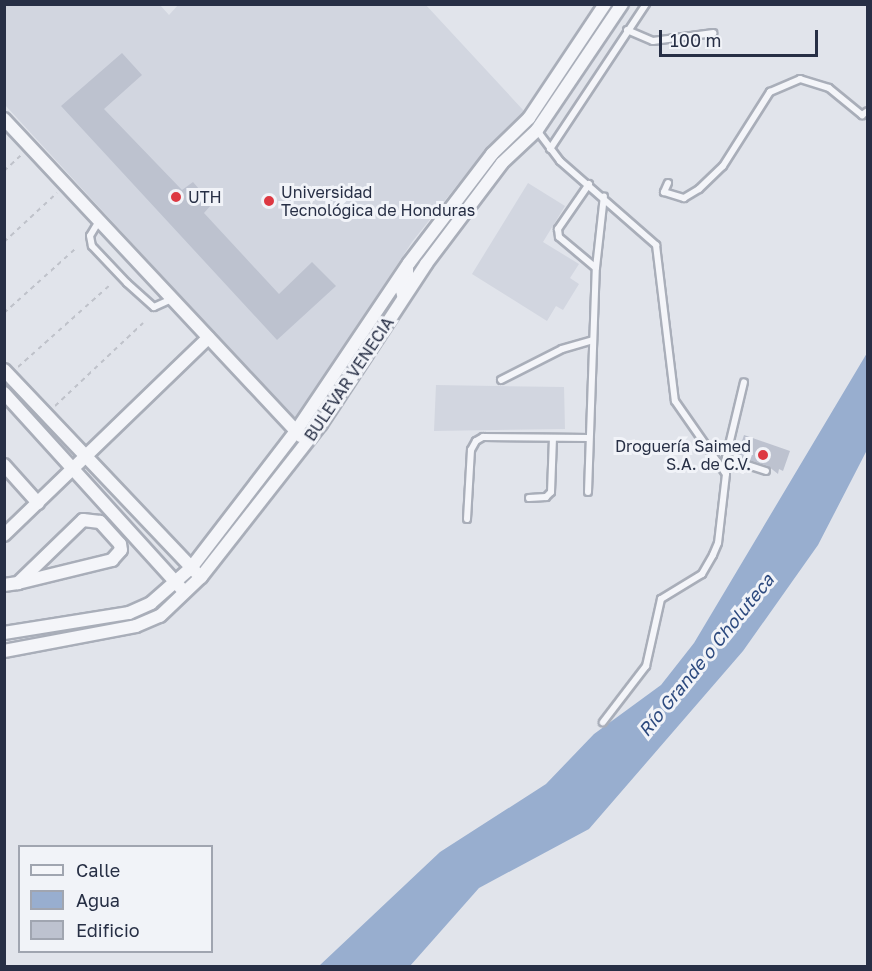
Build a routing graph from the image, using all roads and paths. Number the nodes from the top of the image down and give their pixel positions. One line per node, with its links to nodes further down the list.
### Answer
1 (605, 4): 9 (street, BULEVAR VENECIA)
2 (622, 4): 11 (street, BULEVAR VENECIA)
3 (646, 4): 4 (lane)
4 (627, 30): 5 (lane); 6 (lane)
5 (713, 33)
6 (612, 52): 7 (lane); 13 (lane)
7 (618, 57)
8 (867, 111): 15 (lane)
9 (529, 118): 11 (lane); 22 (street, BULEVAR VENECIA)
10 (4, 119): 12 (street)
11 (537, 130): 13 (lane); 26 (street, BULEVAR VENECIA)
12 (30, 147): 14 (path); 17 (street)
13 (550, 149): 16 (lane)
14 (4, 171)
15 (668, 183)
16 (588, 184): 18 (lane); 23 (lane)
17 (66, 185): 19 (street); 20 (path)
18 (604, 196): 23 (lane); 43 (lane)
19 (99, 221): 25 (street); 25 (lane)
20 (4, 242)
21 (75, 249): 27 (path)
22 (410, 262): 26 (lane); 36 (street, BULEVAR VENECIA)
23 (596, 268): 30 (lane)
24 (109, 286): 31 (path)
25 (172, 299): 29 (street)
26 (401, 300): 39 (street, BULEVAR VENECIA)
27 (4, 313)
28 (143, 322): 35 (path)
29 (208, 338): 36 (street); 40 (street)
30 (593, 340): 32 (lane); 38 (lane)
31 (7, 373): 35 (street)
32 (501, 380)
33 (744, 382): 41 (lane)
34 (4, 393): 44 (street)
35 (46, 414): 40 (street)
36 (296, 431): 39 (street); 51 (street, BULEVAR VENECIA)
37 (553, 438): 38 (lane); 47 (lane); 49 (lane)
38 (589, 438): 46 (lane)
39 (308, 443): 52 (street, BULEVAR VENECIA)
40 (86, 456): 44 (street); 51 (street)
41 (726, 458): 43 (lane); 45 (lane)
42 (5, 466): 48 (street)
43 (724, 466): 59 (lane)
44 (73, 469): 48 (street); 53 (street)
45 (766, 471)
46 (588, 492)
47 (529, 498)
48 (38, 502): 50 (street)
49 (467, 519)
50 (4, 535)
51 (191, 568): 52 (street); 53 (street, BULEVAR VENECIA)
52 (201, 577): 56 (street, BULEVAR VENECIA)
53 (176, 582): 56 (street); 57 (street, BULEVAR VENECIA)
54 (18, 583): 54 (street); 55 (street)
55 (4, 585)
56 (186, 593): 58 (street, BULEVAR VENECIA)
57 (4, 633)
58 (4, 651)
59 (603, 722)

